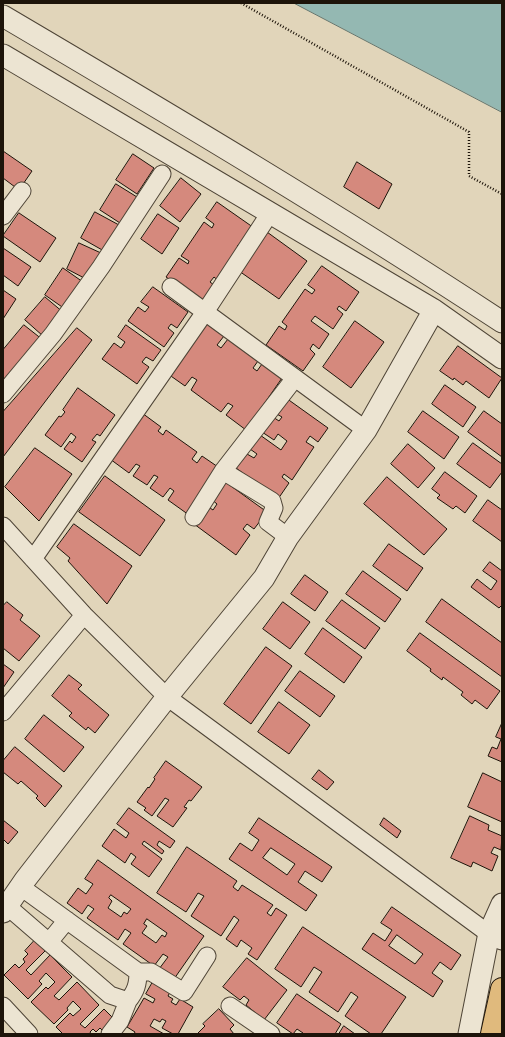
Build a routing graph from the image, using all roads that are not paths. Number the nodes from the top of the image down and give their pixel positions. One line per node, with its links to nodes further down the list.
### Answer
1 (3, 16): 10 (street)
2 (3, 55): 5 (street)
3 (162, 174): 13 (street)
4 (22, 191): 6 (street)
5 (270, 213): 8 (street); 9 (street)
6 (3, 216)
7 (171, 287): 9 (street)
8 (434, 310): 11 (street); 14 (street)
9 (205, 312): 12 (street); 19 (street)
10 (502, 322)
11 (502, 358)
12 (295, 378): 14 (street); 15 (street)
13 (3, 394)
14 (366, 430): 18 (street)
15 (223, 471): 16 (street); 18 (street)
16 (194, 517)
17 (3, 526): 19 (street)
18 (288, 537): 21 (street)
19 (33, 559): 20 (street)
20 (84, 615): 21 (street); 22 (street)
21 (167, 697): 23 (street); 27 (street)
22 (3, 712)
23 (21, 887): 25 (street); 26 (street)
24 (502, 904): 27 (street)
25 (5, 909): 28 (street)
26 (67, 920): 28 (street); 30 (street)
27 (496, 937): 38 (street)
28 (49, 942): 32 (street)
29 (207, 956): 30 (street)
30 (138, 972): 32 (street)
31 (502, 989): 39 (main road)
32 (128, 1000): 36 (street)
33 (3, 1006): 35 (street)
34 (230, 1006): 37 (street)
35 (29, 1034)
36 (110, 1034)
37 (271, 1034)
38 (469, 1034)
39 (492, 1034)

